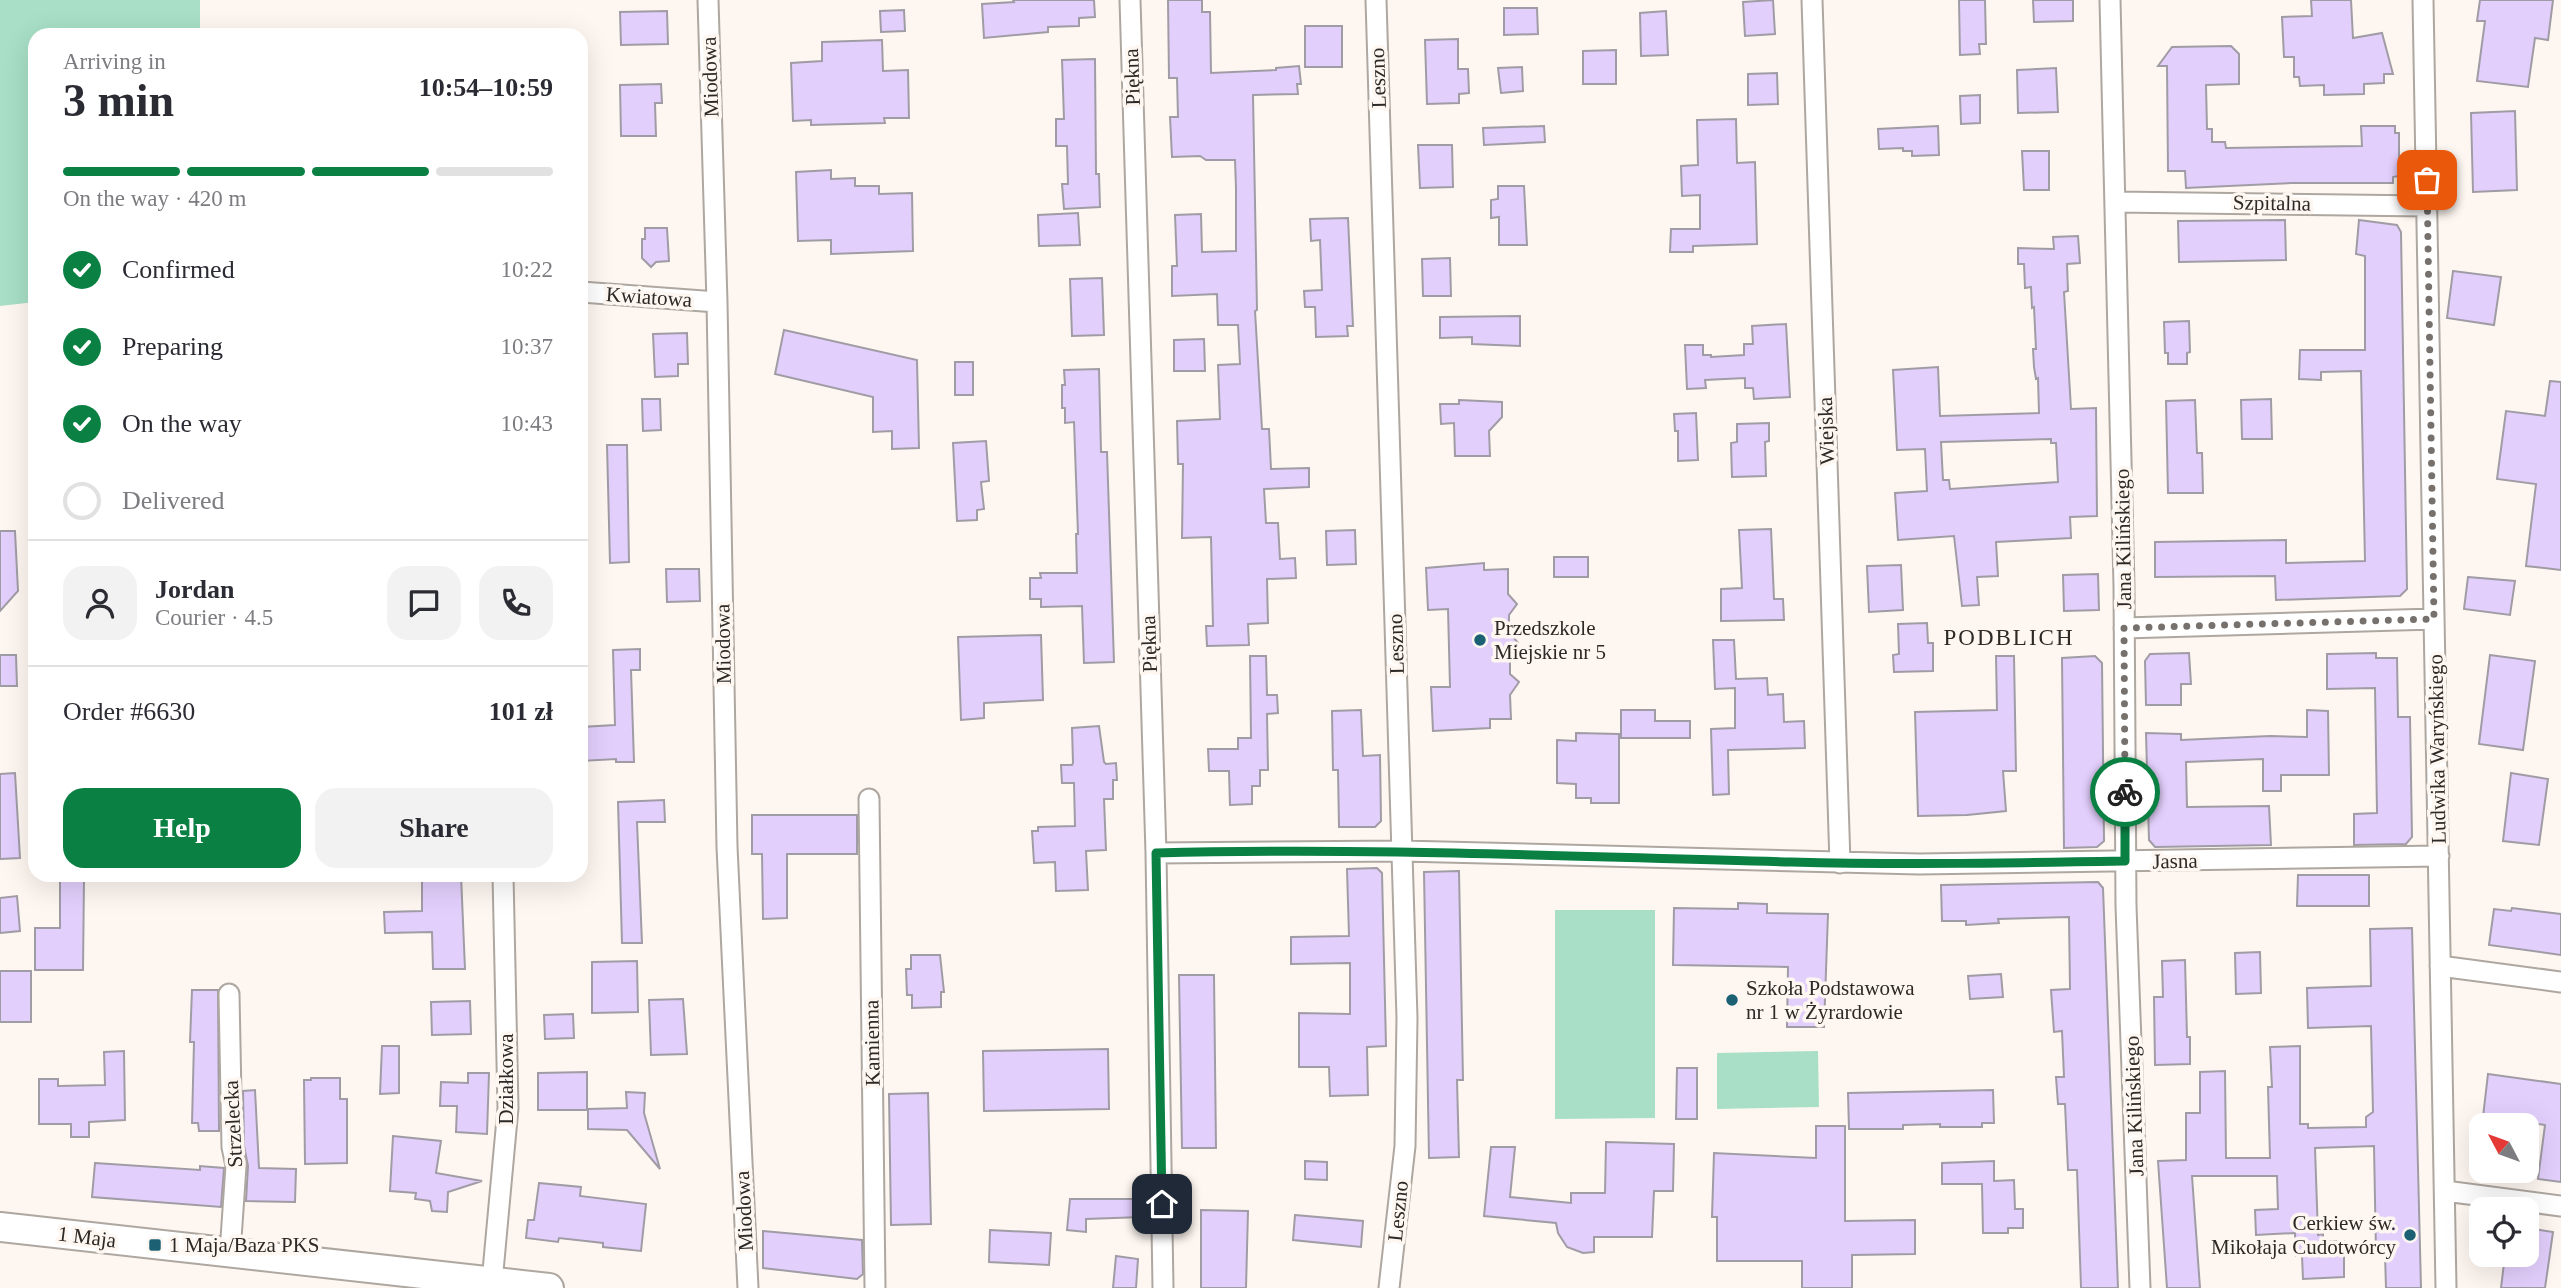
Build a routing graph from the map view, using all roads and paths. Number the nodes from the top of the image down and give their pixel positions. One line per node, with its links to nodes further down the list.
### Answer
1 (708, 0): 10 (street, Miodowa)
2 (1130, 0): 15 (street, Piękna)
3 (1376, 0): 14 (street, Leszno)
4 (1812, 0): 18 (street, Wiejska)
5 (2110, 0): 7 (street, Jana Kilińskiego)
6 (2423, 0): 8 (street, Ludwika Waryńskiego)
7 (2116, 202): 8 (street, Szpitalna); 12 (street, Jana Kilińskiego)
8 (2427, 205): 11 (street, Ludwika Waryńskiego)
9 (588, 293): 10 (street, Kwiatowa)
10 (717, 302): 29 (street, Miodowa)
11 (2434, 619): 12 (street); 16 (street, Ludwika Waryńskiego)
12 (2124, 628): 17 (street, Jana Kilińskiego)
13 (869, 799): 30 (street, Kamienna)
14 (1402, 851): 15 (street, Jasna); 18 (street, Jasna); 32 (street, Leszno)
15 (1156, 853): 31 (street, Piękna)
16 (2439, 856): 17 (street, Jasna); 20 (street, Ludwika Waryńskiego)
17 (2125, 861): 18 (street, Jasna); 33 (street, Jana Kilińskiego)
18 (1840, 863)
19 (503, 882): 27 (street, Działkowa)
20 (2440, 966): 21 (street); 23 (street, Ludwika Waryńskiego)
21 (2561, 982)
22 (229, 994): 26 (street, Strzelecka)
23 (2445, 1191): 24 (street); 34 (street, Ludwika Waryńskiego)
24 (2561, 1206)
25 (0, 1227): 26 (street, 1 Maja)
26 (230, 1254): 27 (street, 1 Maja)
27 (492, 1282): 28 (street, 1 Maja)
28 (549, 1288)
29 (748, 1288)
30 (875, 1288)
31 (1163, 1288)
32 (1390, 1288)
33 (2140, 1288)
34 (2446, 1288)

